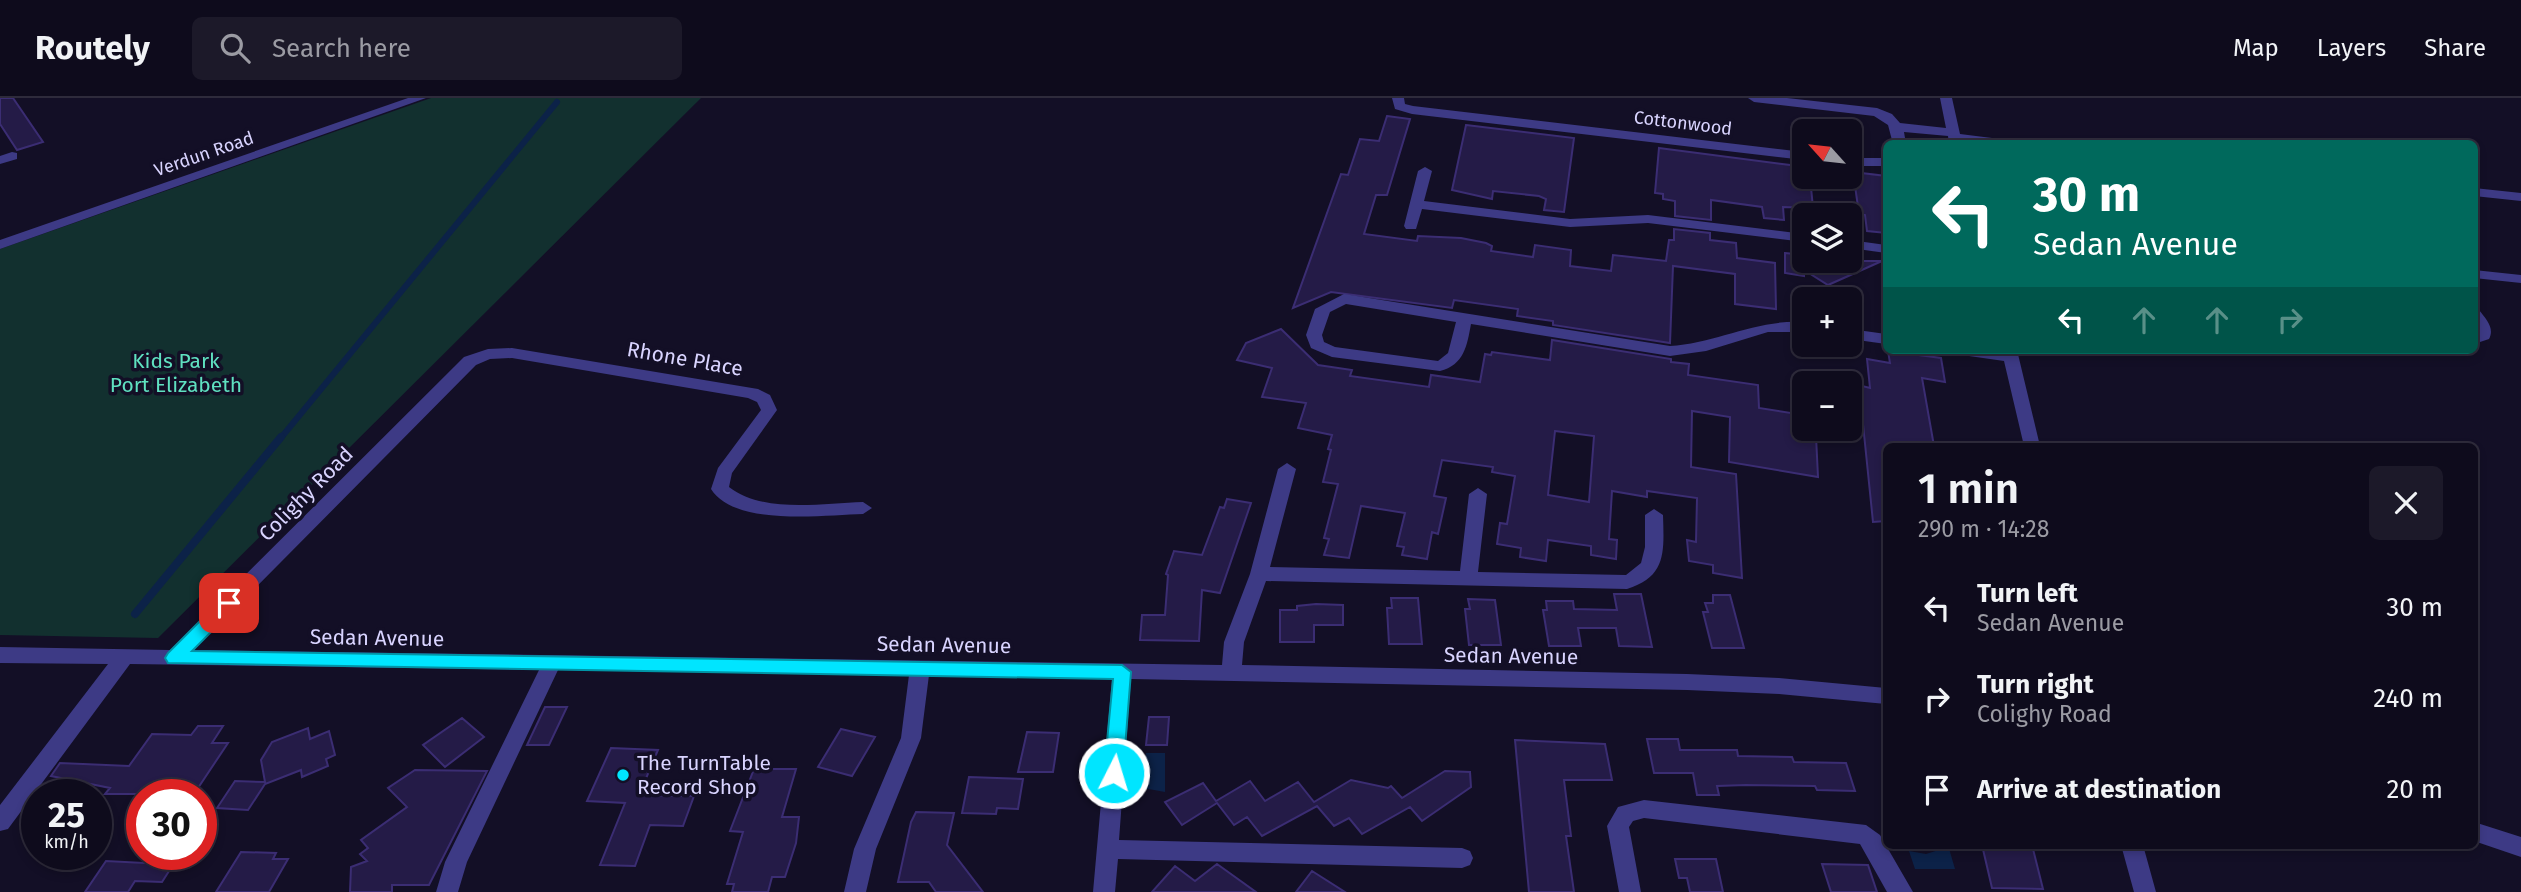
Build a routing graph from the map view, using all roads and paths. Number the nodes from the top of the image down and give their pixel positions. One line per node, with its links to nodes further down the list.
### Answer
1 (420, 98): 18 (street, Verdun Road)
2 (1398, 98): 9 (street, Cottonwood)
3 (1754, 98): 5 (street, Cottonwood)
4 (1946, 98): 6 (street)
5 (1897, 127): 6 (street); 7 (street)
6 (1955, 138): 8 (street)
7 (1899, 140)
8 (1973, 140)
9 (1792, 155)
10 (1862, 162): 11 (street)
11 (1883, 162)
12 (1425, 171): 15 (street)
13 (2478, 192): 14 (street)
14 (2521, 197)
15 (1418, 204): 16 (street); 17 (street)
16 (1411, 226)
17 (1792, 237)
18 (0, 245)
19 (1862, 246): 20 (street)
20 (1883, 249)
21 (2478, 274): 22 (street)
22 (2521, 279)
23 (1464, 320): 23 (street); 25 (street)
24 (2478, 321): 27 (street)
25 (1792, 327)
26 (1862, 336): 28 (street)
27 (2478, 338)
28 (1883, 339)
29 (2010, 354): 31 (street)
30 (470, 361): 34 (street, Rhone Place); 40 (street, Colighy Road)
31 (2031, 443)
32 (1287, 469): 36 (street)
33 (1478, 494): 37 (street)
34 (863, 508)
35 (1654, 515): 37 (street)
36 (1259, 574): 37 (street); 44 (street)
37 (1468, 578)
38 (0, 655): 39 (street, Sedan Avenue)
39 (125, 657): 40 (street, Sedan Avenue); 46 (street)
40 (174, 658): 41 (street, Sedan Avenue)
41 (552, 663): 42 (street, Sedan Avenue); 52 (street)
42 (920, 667): 43 (street, Sedan Avenue); 53 (street)
43 (1122, 672): 44 (street, Sedan Avenue); 49 (street)
44 (1231, 673): 45 (street, Sedan Avenue)
45 (1883, 696)
46 (0, 822)
47 (2478, 832): 48 (street)
48 (2521, 847)
49 (1108, 849): 51 (street); 54 (street)
50 (2133, 849): 57 (street)
51 (1462, 858)
52 (447, 892)
53 (855, 892)
54 (1104, 892)
55 (1630, 892): 56 (street)
56 (1902, 892)
57 (2145, 892)

